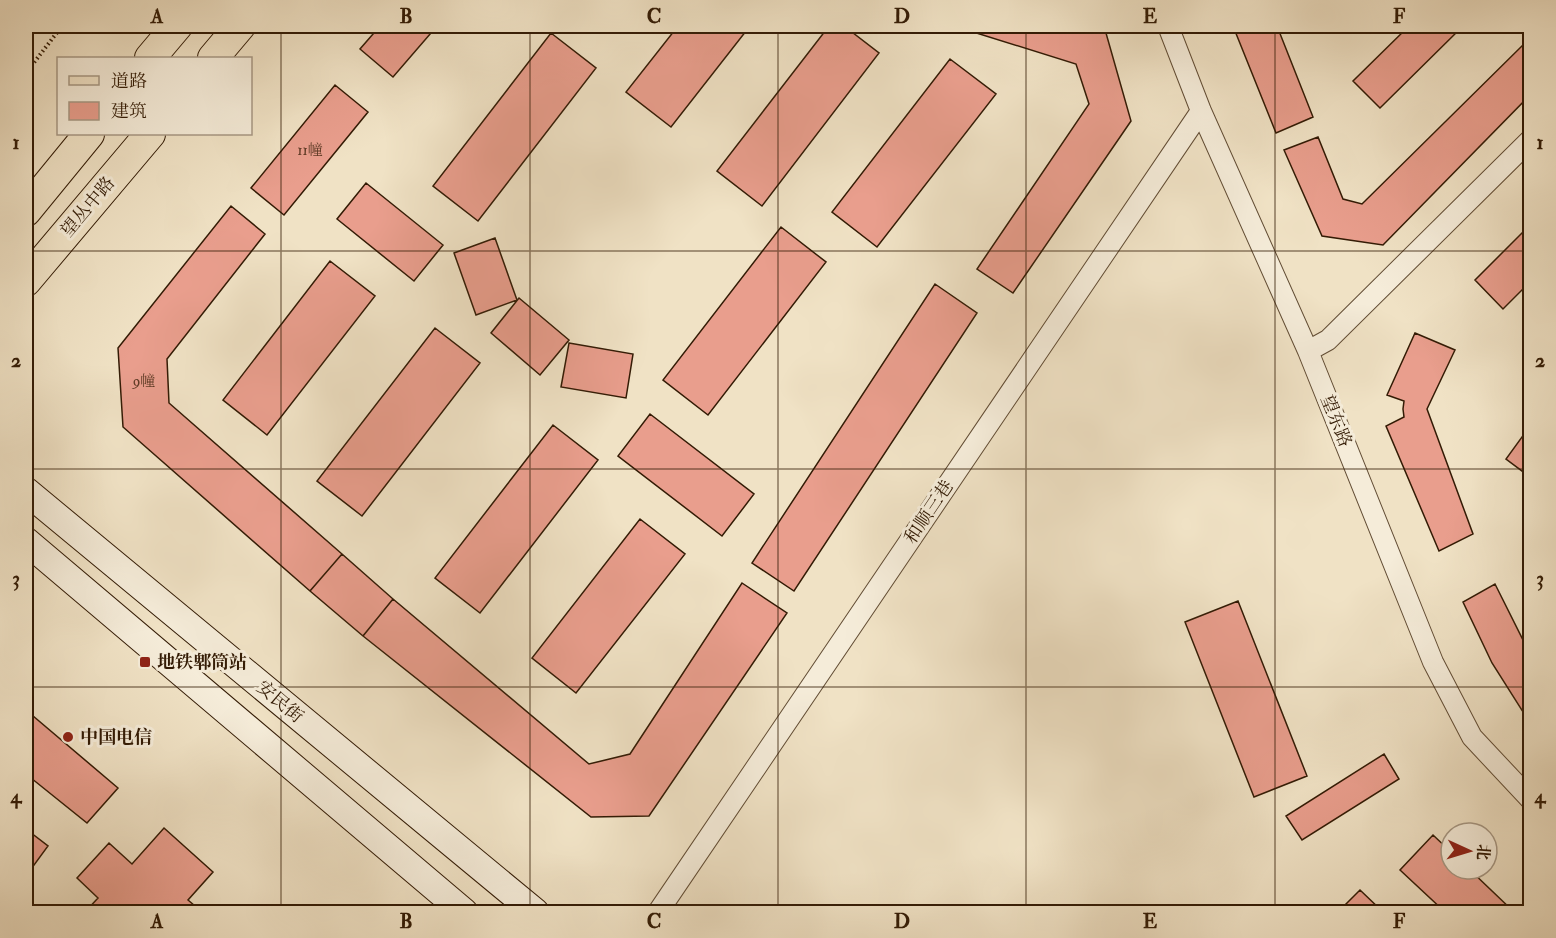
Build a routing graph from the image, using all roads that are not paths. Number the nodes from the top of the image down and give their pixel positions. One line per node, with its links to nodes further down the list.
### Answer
1 (177, 26): 4 (main road)
2 (240, 26): 5 (main road)
3 (1168, 26): 6 (street, 望东路)
4 (151, 57)
5 (214, 57)
6 (1201, 111): 12 (street, 望东路); 18 (street, 和顺三巷)
7 (88, 135): 10 (main road)
8 (149, 135): 11 (main road, 望丛中路)
9 (1530, 140): 12 (street)
10 (26, 211)
11 (26, 281)
12 (1308, 351): 15 (street, 望东路)
13 (26, 491): 17 (main road, 安民街)
14 (26, 541): 16 (main road)
15 (1530, 799)
16 (464, 912)
17 (535, 912)
18 (658, 912)

